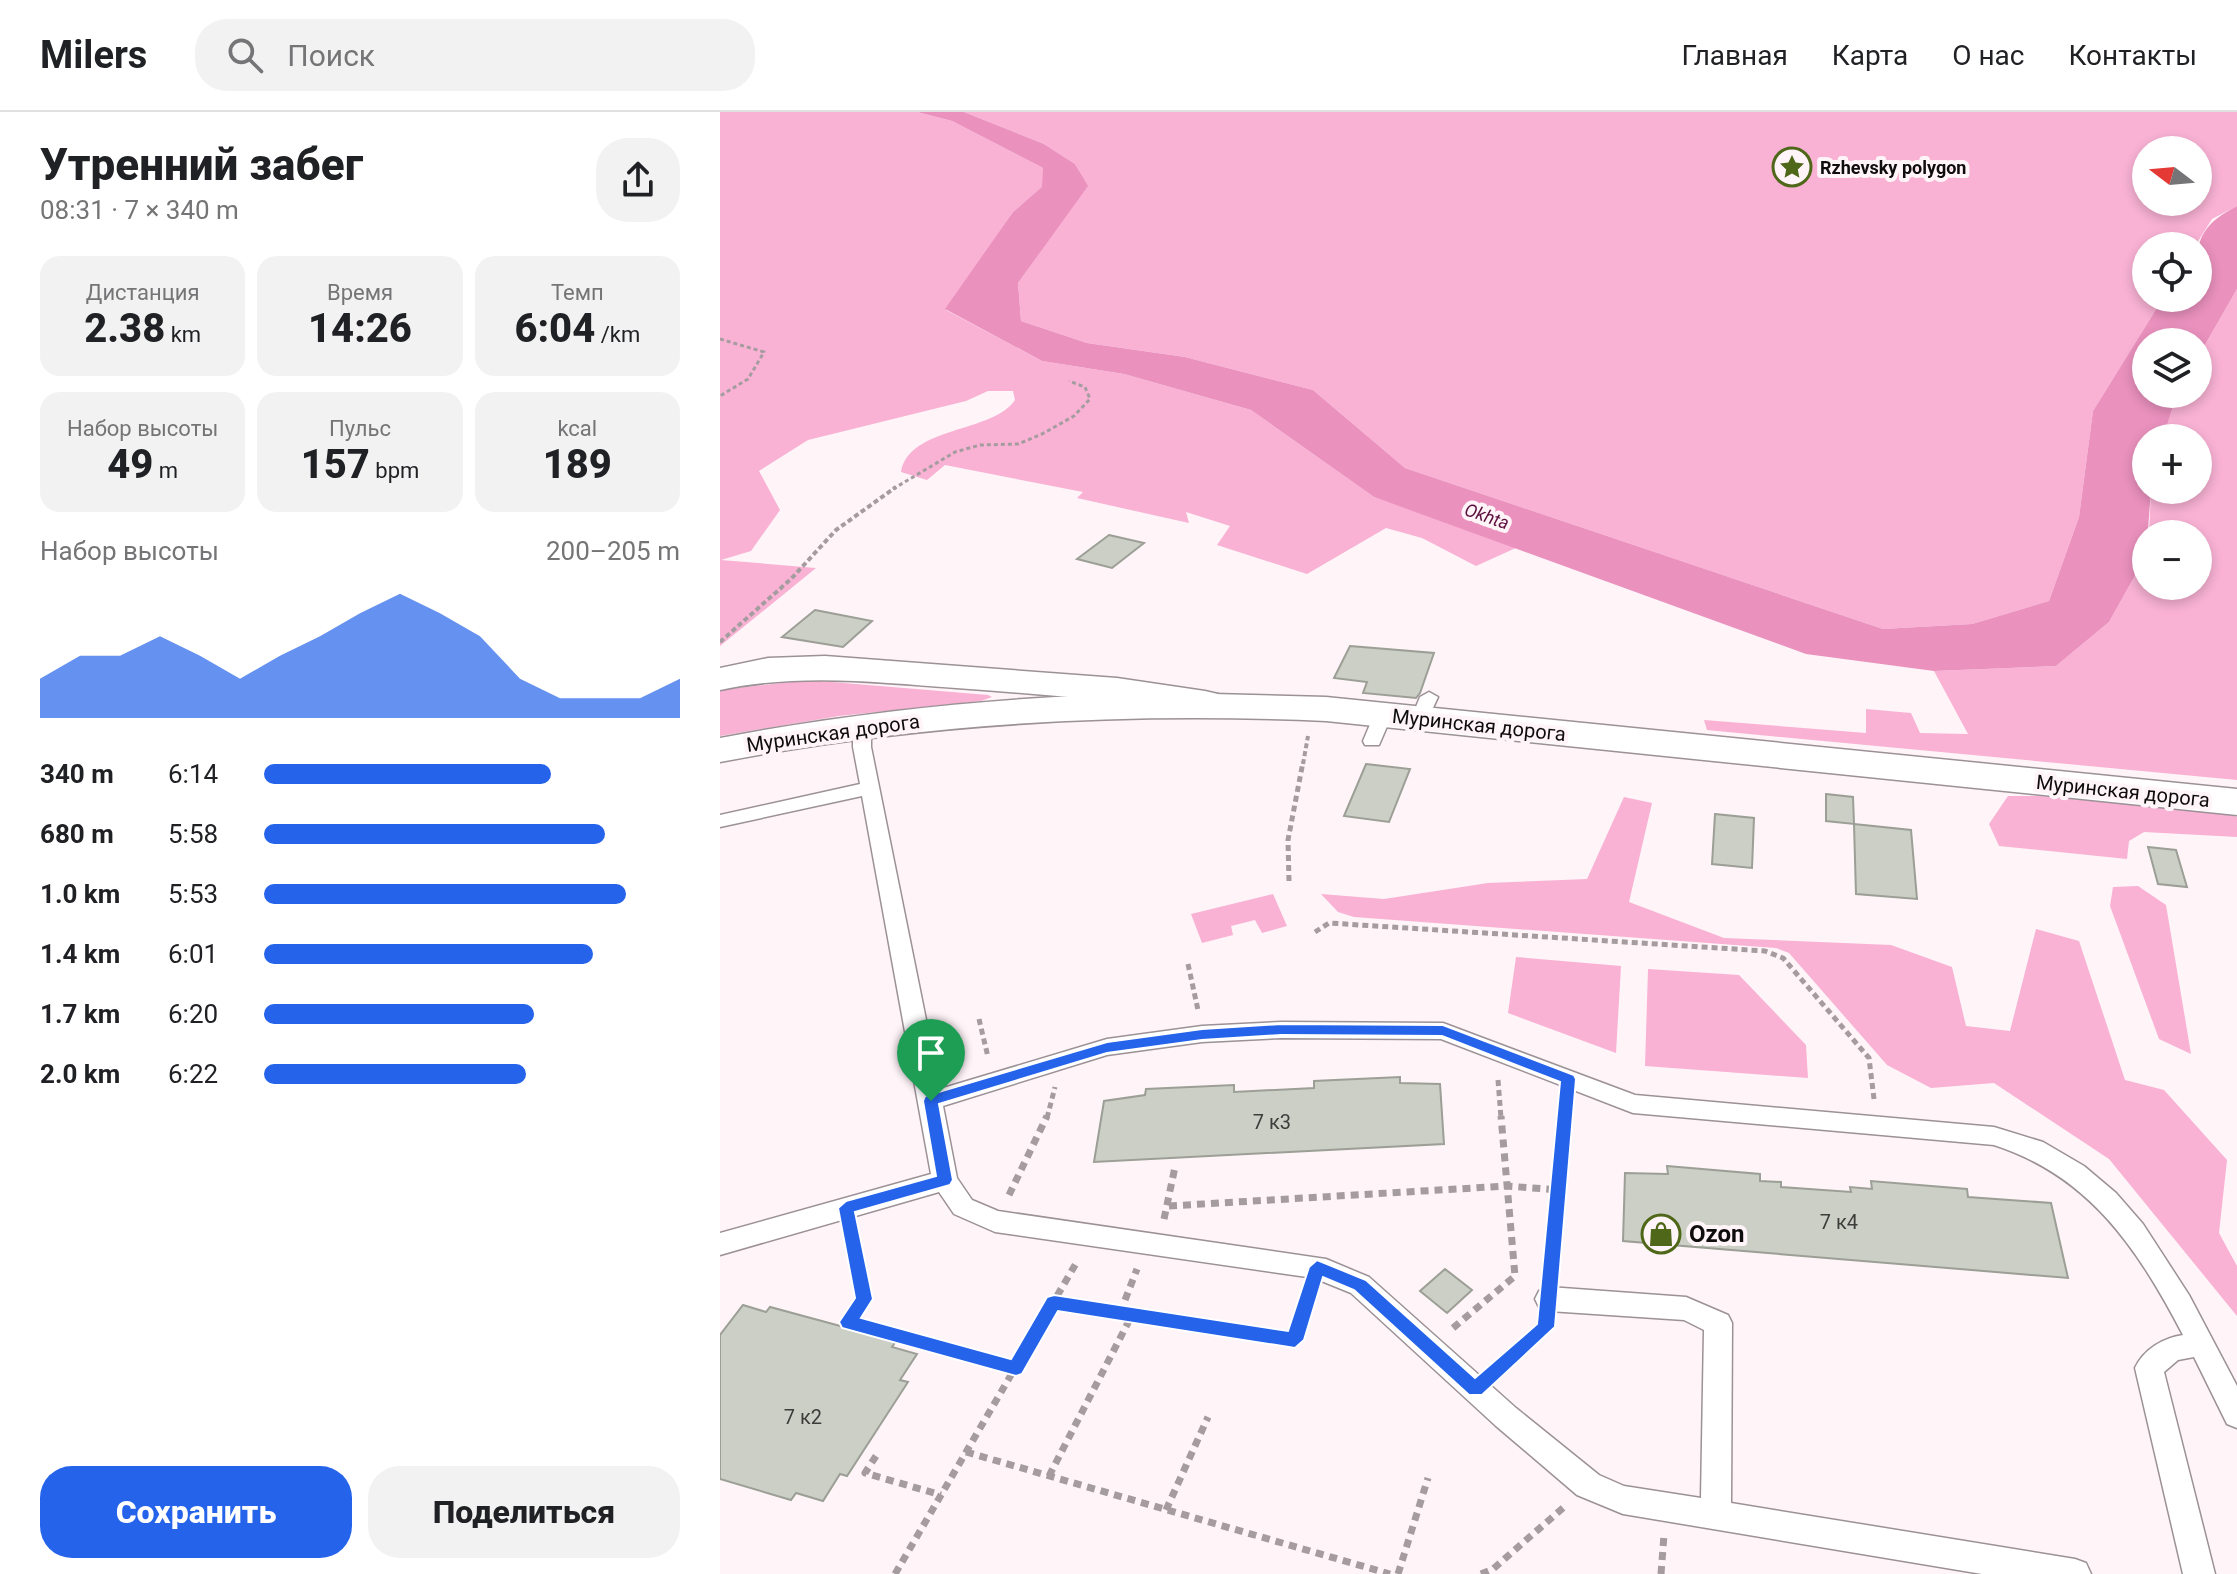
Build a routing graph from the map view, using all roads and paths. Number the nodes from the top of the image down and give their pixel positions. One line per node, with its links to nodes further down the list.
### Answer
1 (720, 339): 3 (path)
2 (1069, 381): 4 (path)
3 (720, 396)
4 (720, 642)
5 (720, 679): 6 (street)
6 (1215, 703): 7 (street, Муринская дорога); 11 (street, Муринская дорога)
7 (862, 726): 9 (street, Муринская дорога); 10 (lane)
8 (1309, 731): 13 (path)
9 (720, 750)
10 (870, 788): 12 (lane); 22 (lane)
11 (2237, 802)
12 (720, 821)
13 (1289, 881)
14 (1315, 932): 23 (path)
15 (1188, 964): 17 (path)
16 (979, 1019): 21 (path)
17 (1202, 1034): 18 (lane); 19 (lane)
18 (1496, 1051): 20 (lane); 26 (path)
19 (1062, 1061): 21 (lane); 30 (path)
20 (1568, 1079): 23 (lane); 27 (path)
21 (993, 1082): 22 (lane)
22 (931, 1101): 25 (lane)
23 (1876, 1124): 39 (lane)
24 (1175, 1167): 28 (path)
25 (945, 1180): 29 (lane); 30 (lane)
26 (1507, 1186): 27 (path); 28 (path); 40 (path)
27 (1559, 1190): 35 (path)
28 (1169, 1206): 33 (path)
29 (846, 1208): 32 (lane); 41 (path)
30 (995, 1221): 31 (lane)
31 (1092, 1236): 33 (lane); 36 (path)
32 (720, 1244)
33 (1155, 1244): 34 (lane); 37 (path)
34 (1317, 1267): 38 (path); 40 (lane)
35 (1549, 1299): 42 (path); 52 (lane)
36 (1054, 1303): 37 (path); 41 (path)
37 (1120, 1313): 38 (path)
38 (1132, 1315): 47 (path)
39 (2200, 1344): 43 (lane); 58 (lane)
40 (1430, 1348): 42 (lane)
41 (1016, 1368): 45 (path)
42 (1475, 1389): 49 (lane)
43 (2237, 1415)
44 (1208, 1417): 51 (path)
45 (966, 1452): 47 (path); 50 (path)
46 (876, 1456): 50 (path)
47 (1049, 1476): 51 (path)
48 (1428, 1478): 55 (path)
49 (1588, 1485): 52 (lane); 56 (path)
50 (941, 1495): 53 (path)
51 (1166, 1510): 54 (path)
52 (1716, 1515): 57 (lane)
53 (895, 1574)
54 (1390, 1574)
55 (1398, 1574)
56 (1481, 1574)
57 (2075, 1574)
58 (2199, 1574)

